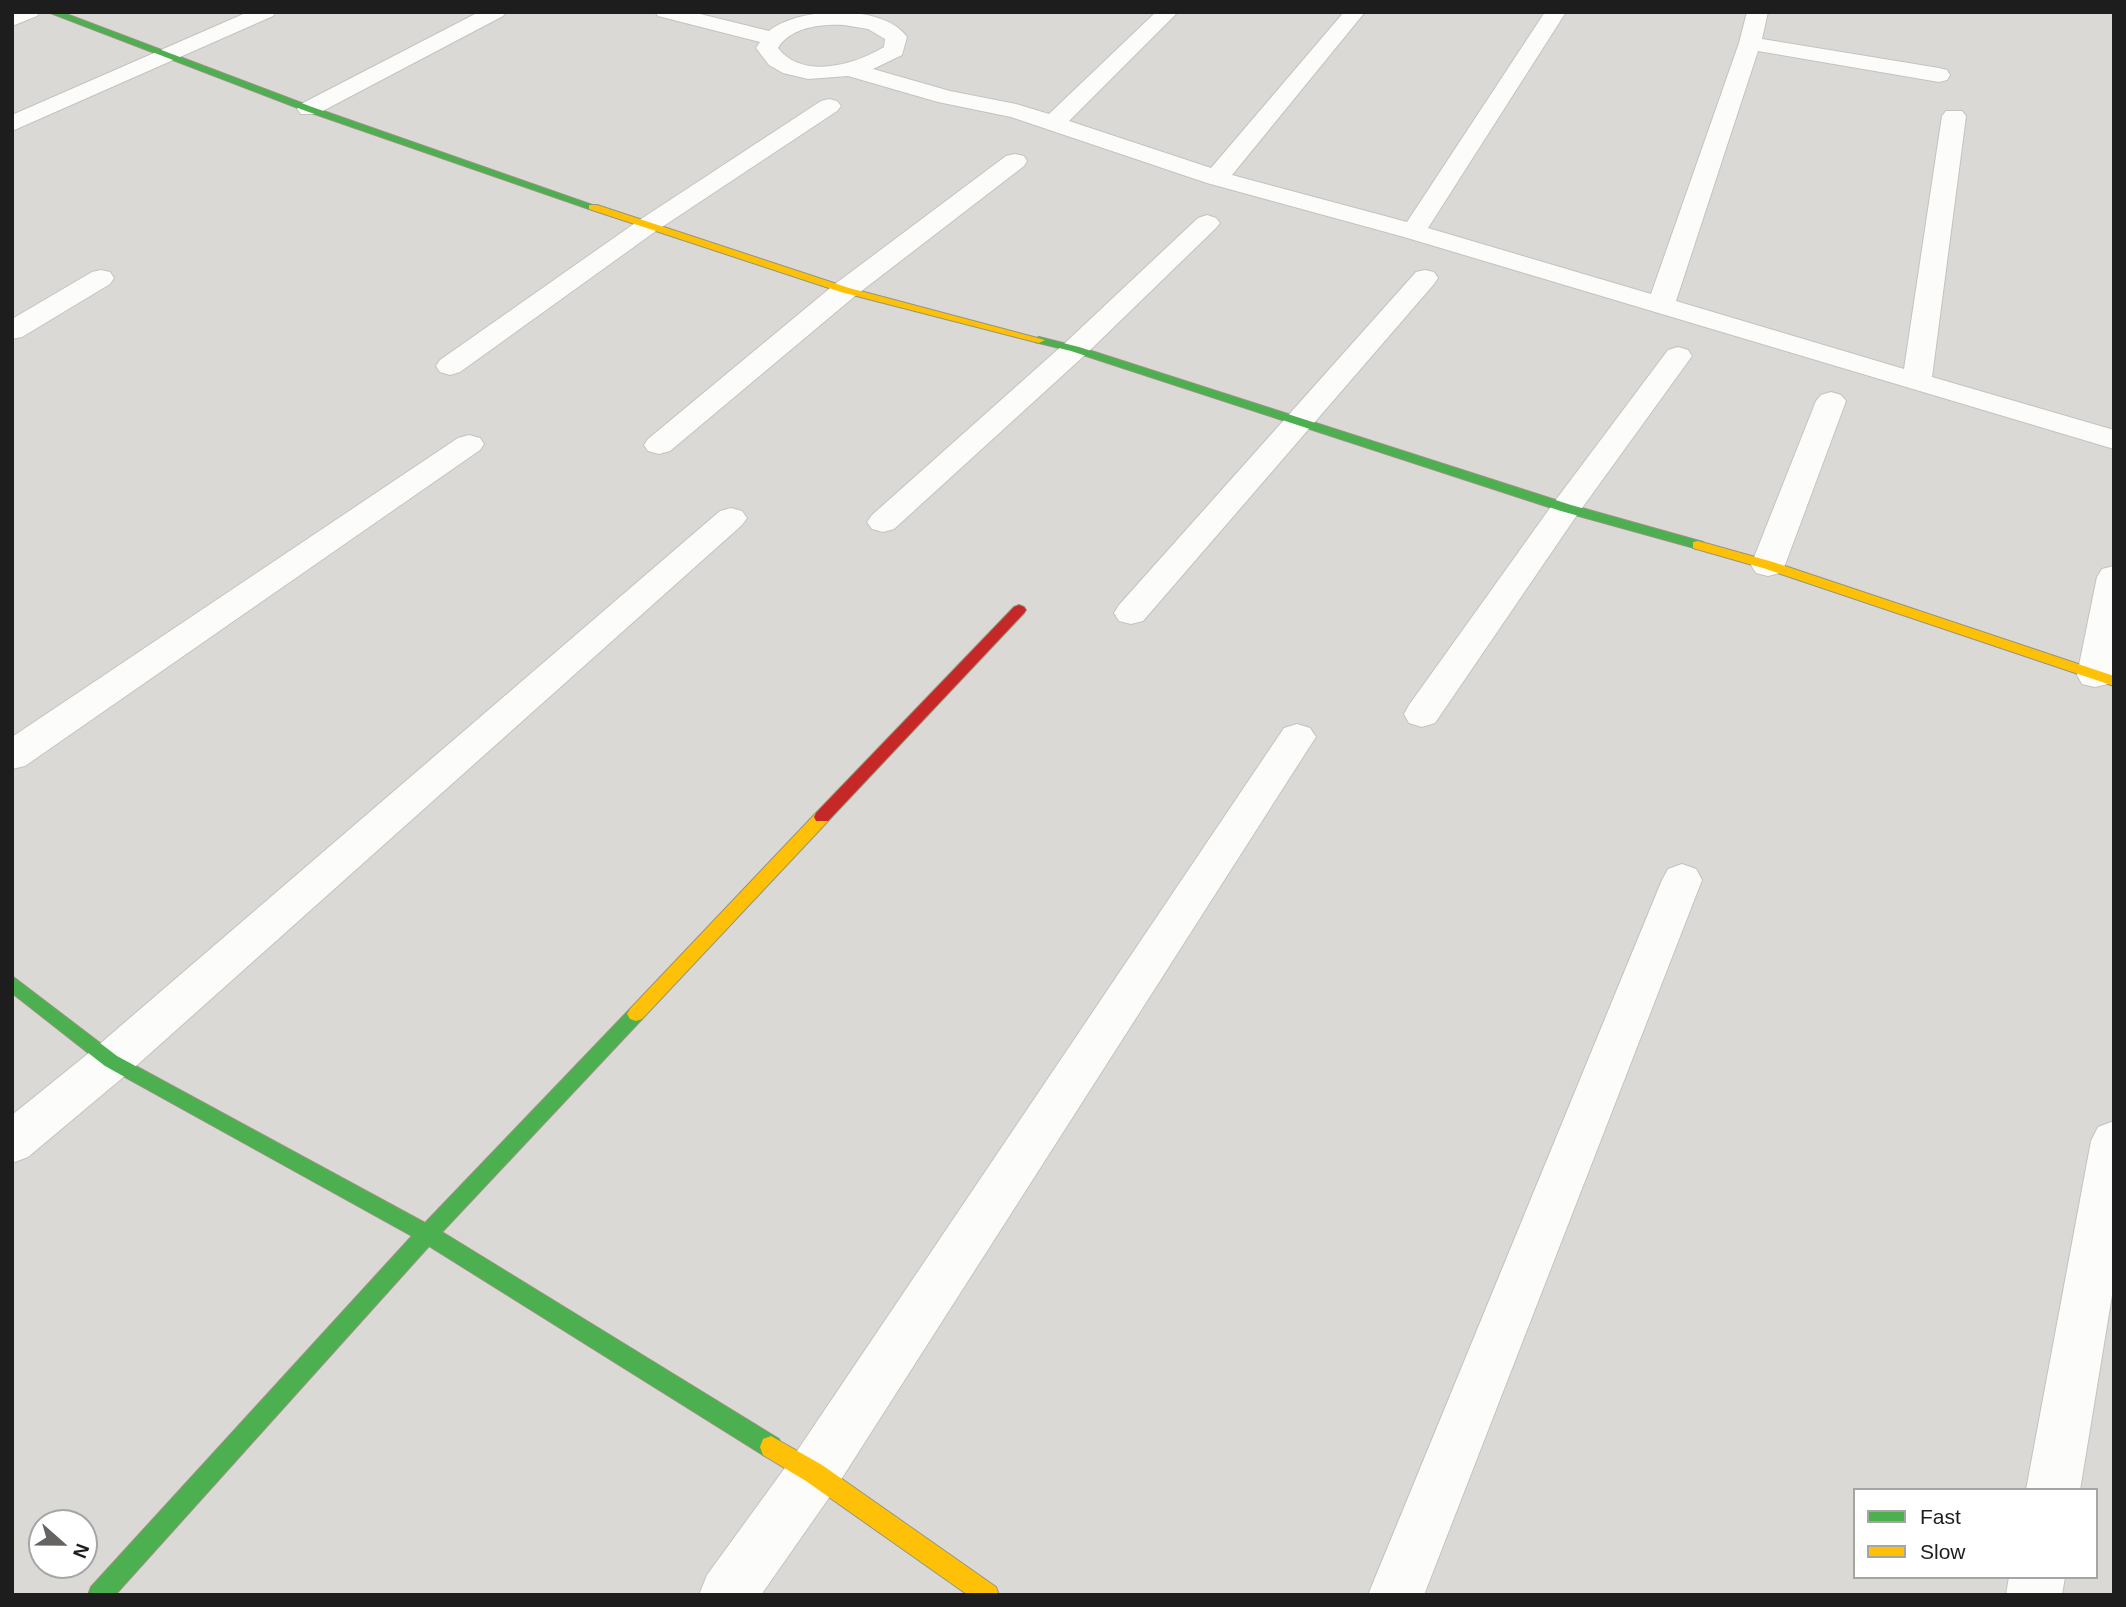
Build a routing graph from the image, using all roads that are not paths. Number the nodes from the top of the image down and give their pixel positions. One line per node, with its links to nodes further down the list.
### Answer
1 (30, 12): 11 (street)
2 (52, 12): 15 (street)
3 (266, 12): 15 (street)
4 (496, 12): 22 (street)
5 (664, 12): 12 (street)
6 (1168, 12): 25 (street)
7 (1354, 12): 27 (street)
8 (1556, 12): 30 (street)
9 (1758, 12): 13 (street)
10 (866, 16): 12 (street); 14 (street)
11 (12, 20)
12 (772, 38): 17 (street)
13 (1750, 43): 18 (street); 34 (street)
14 (894, 50): 16 (street); 17 (street)
15 (171, 55): 22 (street); 24 (street)
16 (917, 61)
17 (853, 70): 20 (street)
18 (1939, 75)
19 (950, 76): 20 (street)
20 (993, 104): 25 (street)
21 (829, 106): 29 (street)
22 (309, 108): 29 (street)
23 (1954, 116): 39 (street)
24 (12, 124)
25 (1052, 124): 27 (street)
26 (1015, 161): 33 (street)
27 (1216, 178): 30 (street)
28 (1208, 223): 36 (street)
29 (647, 226): 33 (street); 38 (street)
30 (1413, 232): 34 (street)
31 (101, 278): 35 (street)
32 (1425, 278): 41 (street)
33 (845, 290): 36 (street); 44 (street)
34 (1661, 305): 39 (street)
35 (12, 331)
36 (1075, 349): 41 (street); 47 (street)
37 (1678, 356): 45 (street)
38 (450, 366)
39 (1917, 382): 42 (street)
40 (1831, 401): 48 (street)
41 (1301, 423): 45 (street); 51 (street)
42 (2114, 440)
43 (469, 444): 55 (street)
44 (659, 445)
45 (1566, 508): 48 (street); 53 (street)
46 (731, 518): 58 (street)
47 (883, 522)
48 (1768, 565): 52 (street)
49 (2114, 577): 52 (street)
50 (1018, 610): 61 (street)
51 (1131, 613)
52 (2104, 678)
53 (1422, 714)
54 (1297, 737): 62 (street)
55 (12, 756)
56 (1682, 880): 67 (street)
57 (12, 983): 58 (street)
58 (111, 1061): 60 (street); 61 (street)
59 (2114, 1141): 63 (street)
60 (12, 1143)
61 (427, 1234): 62 (street); 64 (street)
62 (814, 1473): 65 (street); 66 (street)
63 (2053, 1488)
64 (99, 1595)
65 (727, 1595)
66 (988, 1595)
67 (1396, 1595)

